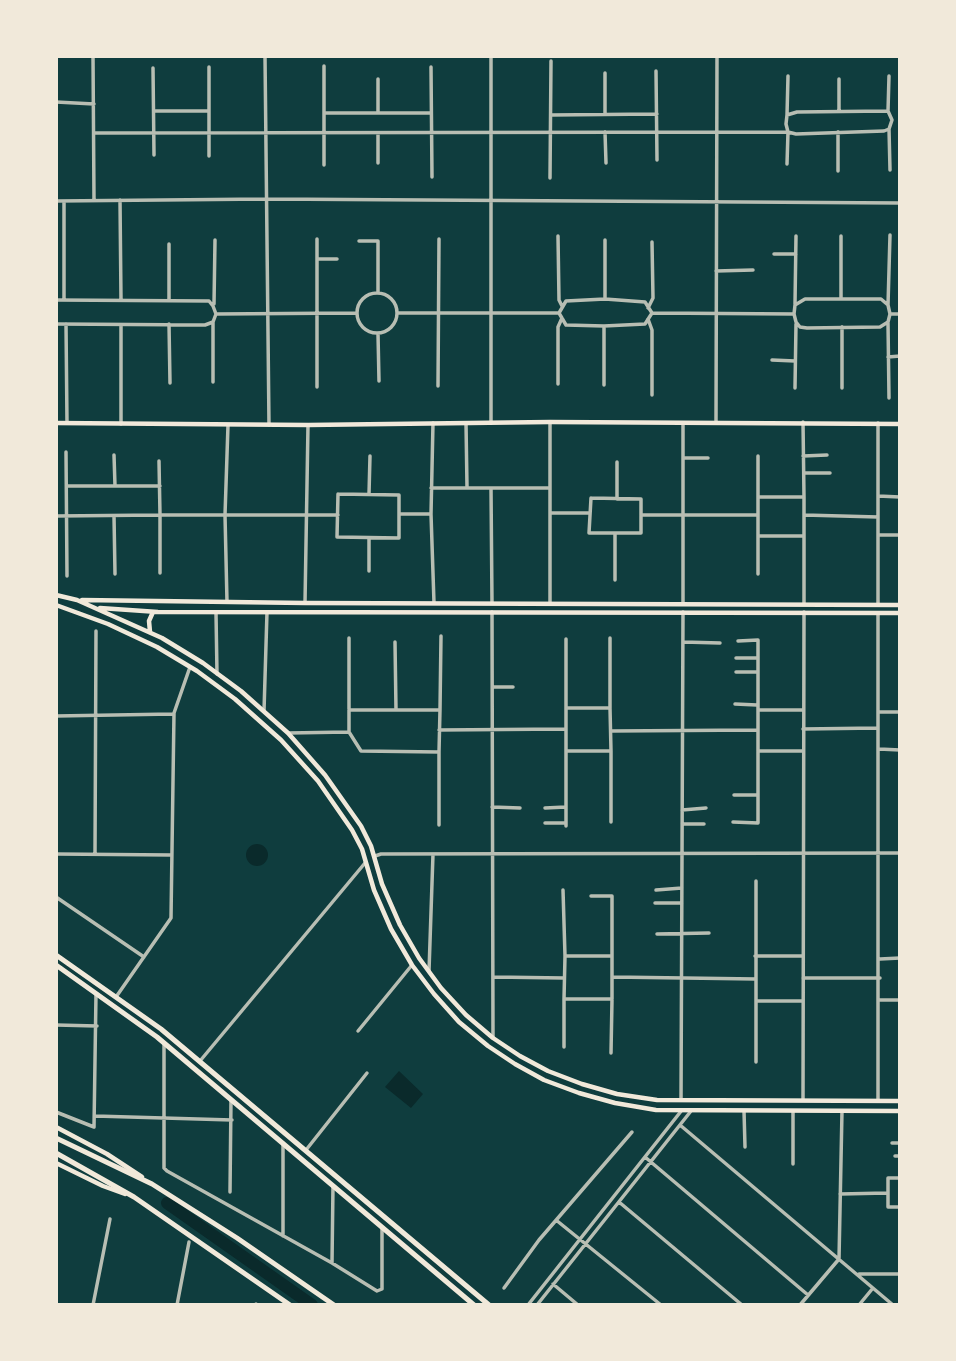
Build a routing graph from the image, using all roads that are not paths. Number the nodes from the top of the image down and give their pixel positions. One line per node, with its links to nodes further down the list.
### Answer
1 (93, 56): 17 (street)
2 (265, 56): 39 (street)
3 (491, 56): 30 (street)
4 (717, 56): 43 (street)
5 (551, 61): 27 (street)
6 (324, 66): 22 (street)
7 (209, 67): 19 (street)
8 (431, 67): 24 (street)
9 (153, 68): 18 (street)
10 (656, 71): 26 (street)
11 (605, 73): 25 (street)
12 (788, 76): 28 (street)
13 (888, 76): 21 (street)
14 (378, 79): 23 (street)
15 (839, 79): 20 (street)
16 (56, 102): 17 (street)
17 (94, 104): 36 (street)
18 (153, 111): 19 (street); 37 (street)
19 (209, 111): 38 (street)
20 (839, 111): 21 (street); 28 (street)
21 (888, 111): 29 (street)
22 (324, 113): 23 (street); 40 (street)
23 (378, 113): 24 (street)
24 (432, 113): 42 (street)
25 (605, 114): 26 (street); 27 (street)
26 (657, 114): 33 (street)
27 (551, 115): 31 (street)
28 (788, 115): 34 (street)
29 (889, 129): 35 (street); 51 (street)
30 (491, 132): 31 (street); 42 (street); 60 (street)
31 (551, 132): 32 (street); 54 (street)
32 (605, 132): 33 (street); 48 (street)
33 (657, 132): 43 (street); 46 (street)
34 (788, 132): 35 (street); 43 (street); 49 (street)
35 (838, 132): 52 (street)
36 (94, 133): 37 (street); 56 (street)
37 (154, 133): 38 (street); 44 (street)
38 (209, 133): 39 (street); 45 (street)
39 (266, 133): 40 (street); 55 (street)
40 (324, 133): 41 (street); 50 (street)
41 (378, 133): 42 (street); 47 (street)
42 (432, 133): 53 (street)
43 (717, 133): 61 (street)
44 (154, 155)
45 (209, 156)
46 (657, 160)
47 (378, 163)
48 (606, 163)
49 (787, 164)
50 (324, 165)
51 (890, 170)
52 (838, 171)
53 (432, 177)
54 (550, 178)
55 (267, 199): 57 (street); 60 (street); 100 (street)
56 (94, 200): 57 (street); 59 (street)
57 (120, 200): 85 (street)
58 (56, 201): 59 (street)
59 (64, 201): 84 (street)
60 (491, 201): 61 (street); 95 (street)
61 (716, 202): 62 (street); 79 (street)
62 (900, 203)
63 (890, 235): 88 (street)
64 (558, 236): 90 (street)
65 (796, 236): 75 (street)
66 (841, 236): 82 (street)
67 (317, 239): 76 (street)
68 (439, 239): 94 (street)
69 (215, 240): 89 (street)
70 (605, 240): 81 (street)
71 (359, 242): 80 (street)
72 (652, 242): 91 (street)
73 (169, 244): 86 (street)
74 (774, 254): 75 (street)
75 (796, 254): 87 (street)
76 (317, 259): 77 (street); 101 (street)
77 (337, 259)
78 (752, 270): 79 (street)
79 (716, 271): 98 (street)
80 (378, 292): 92 (street); 93 (street)
81 (605, 299): 90 (street); 91 (street)
82 (841, 299): 87 (street); 88 (street)
83 (56, 300): 84 (street)
84 (64, 300): 85 (street)
85 (121, 300): 86 (street)
86 (169, 300): 89 (street)
87 (795, 305): 102 (street)
88 (888, 305): 103 (street)
89 (214, 306): 99 (street)
90 (563, 307): 96 (street)
91 (648, 308): 97 (street)
92 (356, 313): 101 (street); 116 (street)
93 (397, 313): 94 (street); 116 (street)
94 (439, 313): 95 (street); 126 (street)
95 (491, 313): 96 (street); 139 (street)
96 (559, 313): 105 (street)
97 (652, 313): 98 (street); 106 (street)
98 (716, 313): 102 (street); 133 (street)
99 (216, 314): 100 (street); 107 (street)
100 (268, 314): 101 (street); 145 (street)
101 (317, 314): 127 (street)
102 (794, 314): 108 (street)
103 (890, 314): 104 (street); 109 (street)
104 (900, 314)
105 (562, 318): 114 (street); 124 (street)
106 (649, 319): 114 (street); 130 (street)
107 (213, 322): 112 (street); 122 (street)
108 (796, 322): 115 (street); 120 (street)
109 (888, 322): 115 (street); 117 (street)
110 (56, 324): 111 (street)
111 (66, 324): 113 (street); 136 (street)
112 (169, 324): 113 (street); 123 (street)
113 (121, 325): 142 (street)
114 (604, 326): 125 (street)
115 (842, 327): 129 (street)
116 (378, 333): 121 (street)
117 (888, 356): 118 (street); 131 (street)
118 (900, 356)
119 (772, 360): 120 (street)
120 (796, 361): 128 (street)
121 (379, 381)
122 (213, 382)
123 (170, 383)
124 (558, 384)
125 (604, 385)
126 (438, 386)
127 (317, 387)
128 (796, 388)
129 (842, 388)
130 (652, 395)
131 (889, 398)
132 (550, 422): 139 (main road); 140 (main road); 165 (street)
133 (716, 422): 134 (main road); 140 (main road)
134 (803, 422): 141 (main road); 151 (street)
135 (56, 423): 136 (main road)
136 (67, 423): 142 (main road)
137 (433, 423): 138 (main road); 146 (main road); 162 (street)
138 (466, 423): 139 (main road); 163 (street)
139 (491, 423)
140 (683, 423): 154 (street)
141 (878, 423): 143 (main road); 167 (street)
142 (121, 424): 144 (main road)
143 (900, 424)
144 (228, 425): 145 (main road); 177 (street)
145 (269, 425): 146 (main road)
146 (308, 425): 178 (street)
147 (66, 452): 159 (street)
148 (114, 455): 160 (street)
149 (370, 456): 166 (street)
150 (758, 456): 168 (street)
151 (803, 456): 152 (street); 157 (street)
152 (827, 456)
153 (708, 457): 154 (street)
154 (683, 458): 181 (street)
155 (159, 461): 161 (street)
156 (617, 462): 171 (street)
157 (803, 473): 158 (street); 169 (street)
158 (830, 473)
159 (66, 486): 160 (street); 185 (street)
160 (114, 486): 161 (street)
161 (159, 486): 176 (street)
162 (431, 488): 163 (street); 175 (street)
163 (467, 488): 164 (street)
164 (491, 488): 165 (street); 207 (street)
165 (550, 488): 172 (street)
166 (369, 494): 174 (street); 179 (street)
167 (878, 496): 170 (street); 187 (street)
168 (758, 497): 169 (street); 182 (street)
169 (804, 497): 183 (street)
170 (900, 497)
171 (617, 499): 173 (street); 180 (street)
172 (550, 513): 173 (street); 208 (street)
173 (589, 513): 188 (street)
174 (399, 514): 175 (street); 193 (street)
175 (431, 514): 206 (street)
176 (160, 515): 177 (street); 186 (street); 195 (street)
177 (225, 515): 178 (street); 203 (street)
178 (307, 515): 179 (street); 205 (street)
179 (338, 515): 193 (street)
180 (641, 515): 181 (street); 188 (street)
181 (683, 515): 182 (street); 209 (street)
182 (758, 515): 191 (street)
183 (804, 515): 187 (street); 192 (street)
184 (56, 516): 185 (street)
185 (67, 516): 186 (street); 198 (street)
186 (114, 516): 196 (street)
187 (878, 517): 189 (street)
188 (615, 533): 199 (street)
189 (878, 535): 190 (street); 211 (street)
190 (900, 535)
191 (758, 536): 192 (street); 197 (street)
192 (804, 536): 210 (street)
193 (369, 538): 194 (street)
194 (369, 571)
195 (160, 573)
196 (115, 574)
197 (758, 574)
198 (67, 576)
199 (615, 580)
200 (56, 595): 201 (main road)
201 (77, 600): 202 (main road); 214 (main road)
202 (216, 602): 203 (main road); 216 (main road)
203 (227, 602): 204 (main road); 217 (main road)
204 (267, 603): 205 (main road); 218 (main road)
205 (306, 603): 206 (main road); 219 (main road)
206 (434, 603): 207 (main road); 220 (main road)
207 (492, 603): 208 (main road); 221 (main road)
208 (550, 604): 209 (main road); 222 (main road)
209 (683, 604): 210 (main road); 223 (main road)
210 (804, 604): 211 (main road); 224 (main road)
211 (878, 604): 213 (main road); 225 (main road)
212 (56, 605): 227 (main road)
213 (900, 605)
214 (92, 608): 215 (main road); 227 (main road); 229 (main road)
215 (158, 612): 216 (main road); 229 (main road)
216 (216, 612): 217 (main road); 243 (street)
217 (227, 612): 218 (main road)
218 (267, 612): 219 (main road); 254 (street)
219 (305, 612): 220 (main road)
220 (435, 612): 221 (main road)
221 (492, 612): 222 (main road); 244 (street)
222 (550, 612): 223 (main road)
223 (683, 612): 224 (main road); 236 (street)
224 (804, 612): 225 (main road); 253 (street)
225 (878, 612): 226 (main road); 255 (street)
226 (900, 613)
227 (86, 615): 240 (main road)
228 (96, 632): 259 (street)
229 (150, 632): 243 (main road)
230 (441, 636): 252 (street)
231 (349, 638): 250 (street)
232 (610, 638): 248 (street)
233 (566, 639): 247 (street)
234 (738, 641): 238 (street)
235 (396, 642): 251 (street)
236 (683, 642): 237 (street); 267 (street)
237 (720, 643)
238 (758, 657): 239 (street); 242 (street)
239 (736, 658)
240 (190, 667): 257 (street); 301 (main road)
241 (736, 671): 242 (street)
242 (758, 672): 249 (street)
243 (217, 674): 254 (main road)
244 (492, 687): 245 (street); 261 (street)
245 (513, 687)
246 (735, 704): 249 (street)
247 (566, 708): 248 (street); 262 (street)
248 (610, 708): 266 (street)
249 (758, 708): 253 (street); 265 (street)
250 (349, 710): 251 (street); 268 (street)
251 (396, 710): 252 (street)
252 (440, 710): 264 (street)
253 (803, 710): 263 (street)
254 (264, 711): 269 (main road)
255 (878, 712): 256 (street); 260 (street)
256 (900, 712)
257 (174, 713): 259 (street); 299 (street)
258 (56, 716): 259 (street)
259 (96, 716): 295 (street)
260 (878, 728): 263 (street); 270 (street)
261 (492, 729): 262 (street); 264 (street); 279 (street)
262 (566, 729): 272 (street)
263 (803, 729): 275 (street)
264 (439, 730): 276 (street)
265 (758, 730): 267 (street); 274 (street)
266 (611, 731): 267 (street); 273 (street)
267 (682, 731): 284 (street)
268 (349, 732): 269 (street); 276 (street)
269 (288, 733): 300 (main road)
270 (878, 750): 271 (street); 294 (street)
271 (900, 750)
272 (566, 751): 273 (street); 280 (street)
273 (611, 751): 285 (street)
274 (758, 751): 275 (street); 278 (street)
275 (803, 751): 293 (street)
276 (439, 752): 290 (street)
277 (734, 795): 278 (street)
278 (758, 795): 286 (street)
279 (492, 807): 281 (street); 297 (street)
280 (566, 807): 282 (street); 287 (street)
281 (520, 808)
282 (545, 808)
283 (706, 808): 284 (street)
284 (682, 810): 288 (street)
285 (611, 822)
286 (733, 822)
287 (545, 823)
288 (682, 824): 289 (street); 292 (street)
289 (705, 824)
290 (439, 825)
291 (900, 852): 294 (street)
292 (682, 853): 293 (street); 297 (street); 303 (street)
293 (803, 853): 294 (street); 317 (street)
294 (880, 853): 319 (street)
295 (95, 854): 298 (street); 299 (street)
296 (433, 854): 297 (street); 300 (street); 323 (street)
297 (493, 854): 324 (street)
298 (56, 855)
299 (171, 855): 318 (street)
300 (375, 856): 301 (main road); 323 (main road)
301 (365, 863): 322 (main road); 346 (street)
302 (756, 881): 316 (street)
303 (682, 888): 305 (street); 309 (street)
304 (563, 890): 314 (street)
305 (656, 890)
306 (591, 896): 315 (street)
307 (56, 897): 318 (street)
308 (655, 903): 309 (street)
309 (682, 903): 312 (street)
310 (709, 933): 312 (street)
311 (657, 934): 312 (street)
312 (682, 934): 327 (street)
313 (56, 955): 332 (main road)
314 (565, 956): 315 (street); 326 (street)
315 (612, 956): 325 (street)
316 (755, 956): 317 (street); 330 (street)
317 (803, 956): 328 (street)
318 (144, 957): 332 (street)
319 (880, 958): 320 (street); 329 (street)
320 (900, 958)
321 (56, 965): 331 (main road)
322 (412, 965): 341 (street); 355 (main road)
323 (429, 972): 342 (main road)
324 (493, 977): 326 (street); 342 (street)
325 (612, 977): 327 (street); 334 (street)
326 (564, 978): 333 (street)
327 (682, 978): 330 (street); 351 (street)
328 (803, 978): 329 (street); 338 (street)
329 (880, 978): 335 (street)
330 (756, 979): 337 (street)
331 (96, 993): 340 (street); 343 (main road)
332 (116, 997): 346 (main road)
333 (564, 999): 334 (street); 344 (street)
334 (612, 999): 345 (street)
335 (880, 1000): 336 (street); 353 (street)
336 (900, 1000)
337 (756, 1001): 338 (street); 347 (street)
338 (803, 1001): 352 (street)
339 (56, 1025): 340 (street)
340 (97, 1026): 362 (street)
341 (358, 1031)
342 (493, 1038): 351 (main road)
343 (164, 1043): 348 (main road); 363 (street)
344 (564, 1047)
345 (611, 1053)
346 (200, 1062): 348 (main road); 373 (main road)
347 (756, 1062)
348 (194, 1068): 350 (main road)
349 (367, 1073): 373 (street)
350 (231, 1100): 364 (street); 369 (main road)
351 (681, 1101): 352 (main road); 355 (main road); 356 (main road)
352 (803, 1101): 353 (main road)
353 (878, 1101): 354 (main road)
354 (900, 1101)
355 (682, 1110): 356 (main road); 375 (street)
356 (691, 1111): 357 (main road); 365 (street)
357 (744, 1111): 358 (main road); 372 (street)
358 (793, 1111): 359 (main road); 378 (street)
359 (842, 1111): 360 (main road); 384 (street)
360 (900, 1111)
361 (56, 1112): 362 (street)
362 (95, 1116): 363 (street)
363 (166, 1118): 364 (street); 391 (street)
364 (232, 1120): 382 (street)
365 (680, 1125): 376 (street); 395 (street)
366 (56, 1127): 380 (main road)
367 (632, 1132): 389 (street)
368 (56, 1138): 380 (main road)
369 (283, 1143): 381 (main road); 391 (street)
370 (892, 1143): 371 (street)
371 (900, 1143)
372 (745, 1147)
373 (306, 1150): 408 (main road)
374 (56, 1153): 385 (main road)
375 (645, 1157): 376 (street); 392 (street)
376 (650, 1162): 386 (street); 402 (street)
377 (56, 1163): 385 (main road)
378 (793, 1164)
379 (900, 1178): 383 (street)
380 (152, 1184): 406 (main road)
381 (333, 1186): 390 (main road); 396 (street)
382 (230, 1192)
383 (888, 1193): 384 (street); 387 (street)
384 (840, 1194): 395 (street)
385 (134, 1197): 405 (main road)
386 (619, 1202): 394 (street); 413 (street)
387 (900, 1207)
388 (110, 1219): 403 (street)
389 (556, 1220): 392 (street); 400 (street)
390 (382, 1227): 396 (street); 407 (main road)
391 (283, 1236): 396 (street)
392 (581, 1238): 394 (street); 409 (street)
393 (189, 1242): 404 (street)
394 (586, 1243): 399 (street); 412 (street)
395 (839, 1259): 398 (street); 402 (street)
396 (332, 1263)
397 (900, 1274): 398 (street)
398 (857, 1275): 401 (street)
399 (553, 1284): 410 (street); 411 (street)
400 (504, 1288)
401 (873, 1288): 415 (street); 416 (street)
402 (808, 1295): 414 (street)
403 (93, 1305)
404 (177, 1305)
405 (290, 1305)
406 (334, 1305)
407 (474, 1305)
408 (489, 1305)
409 (528, 1305)
410 (537, 1305)
411 (578, 1305)
412 (661, 1305)
413 (742, 1305)
414 (800, 1305)
415 (859, 1305)
416 (893, 1305)

